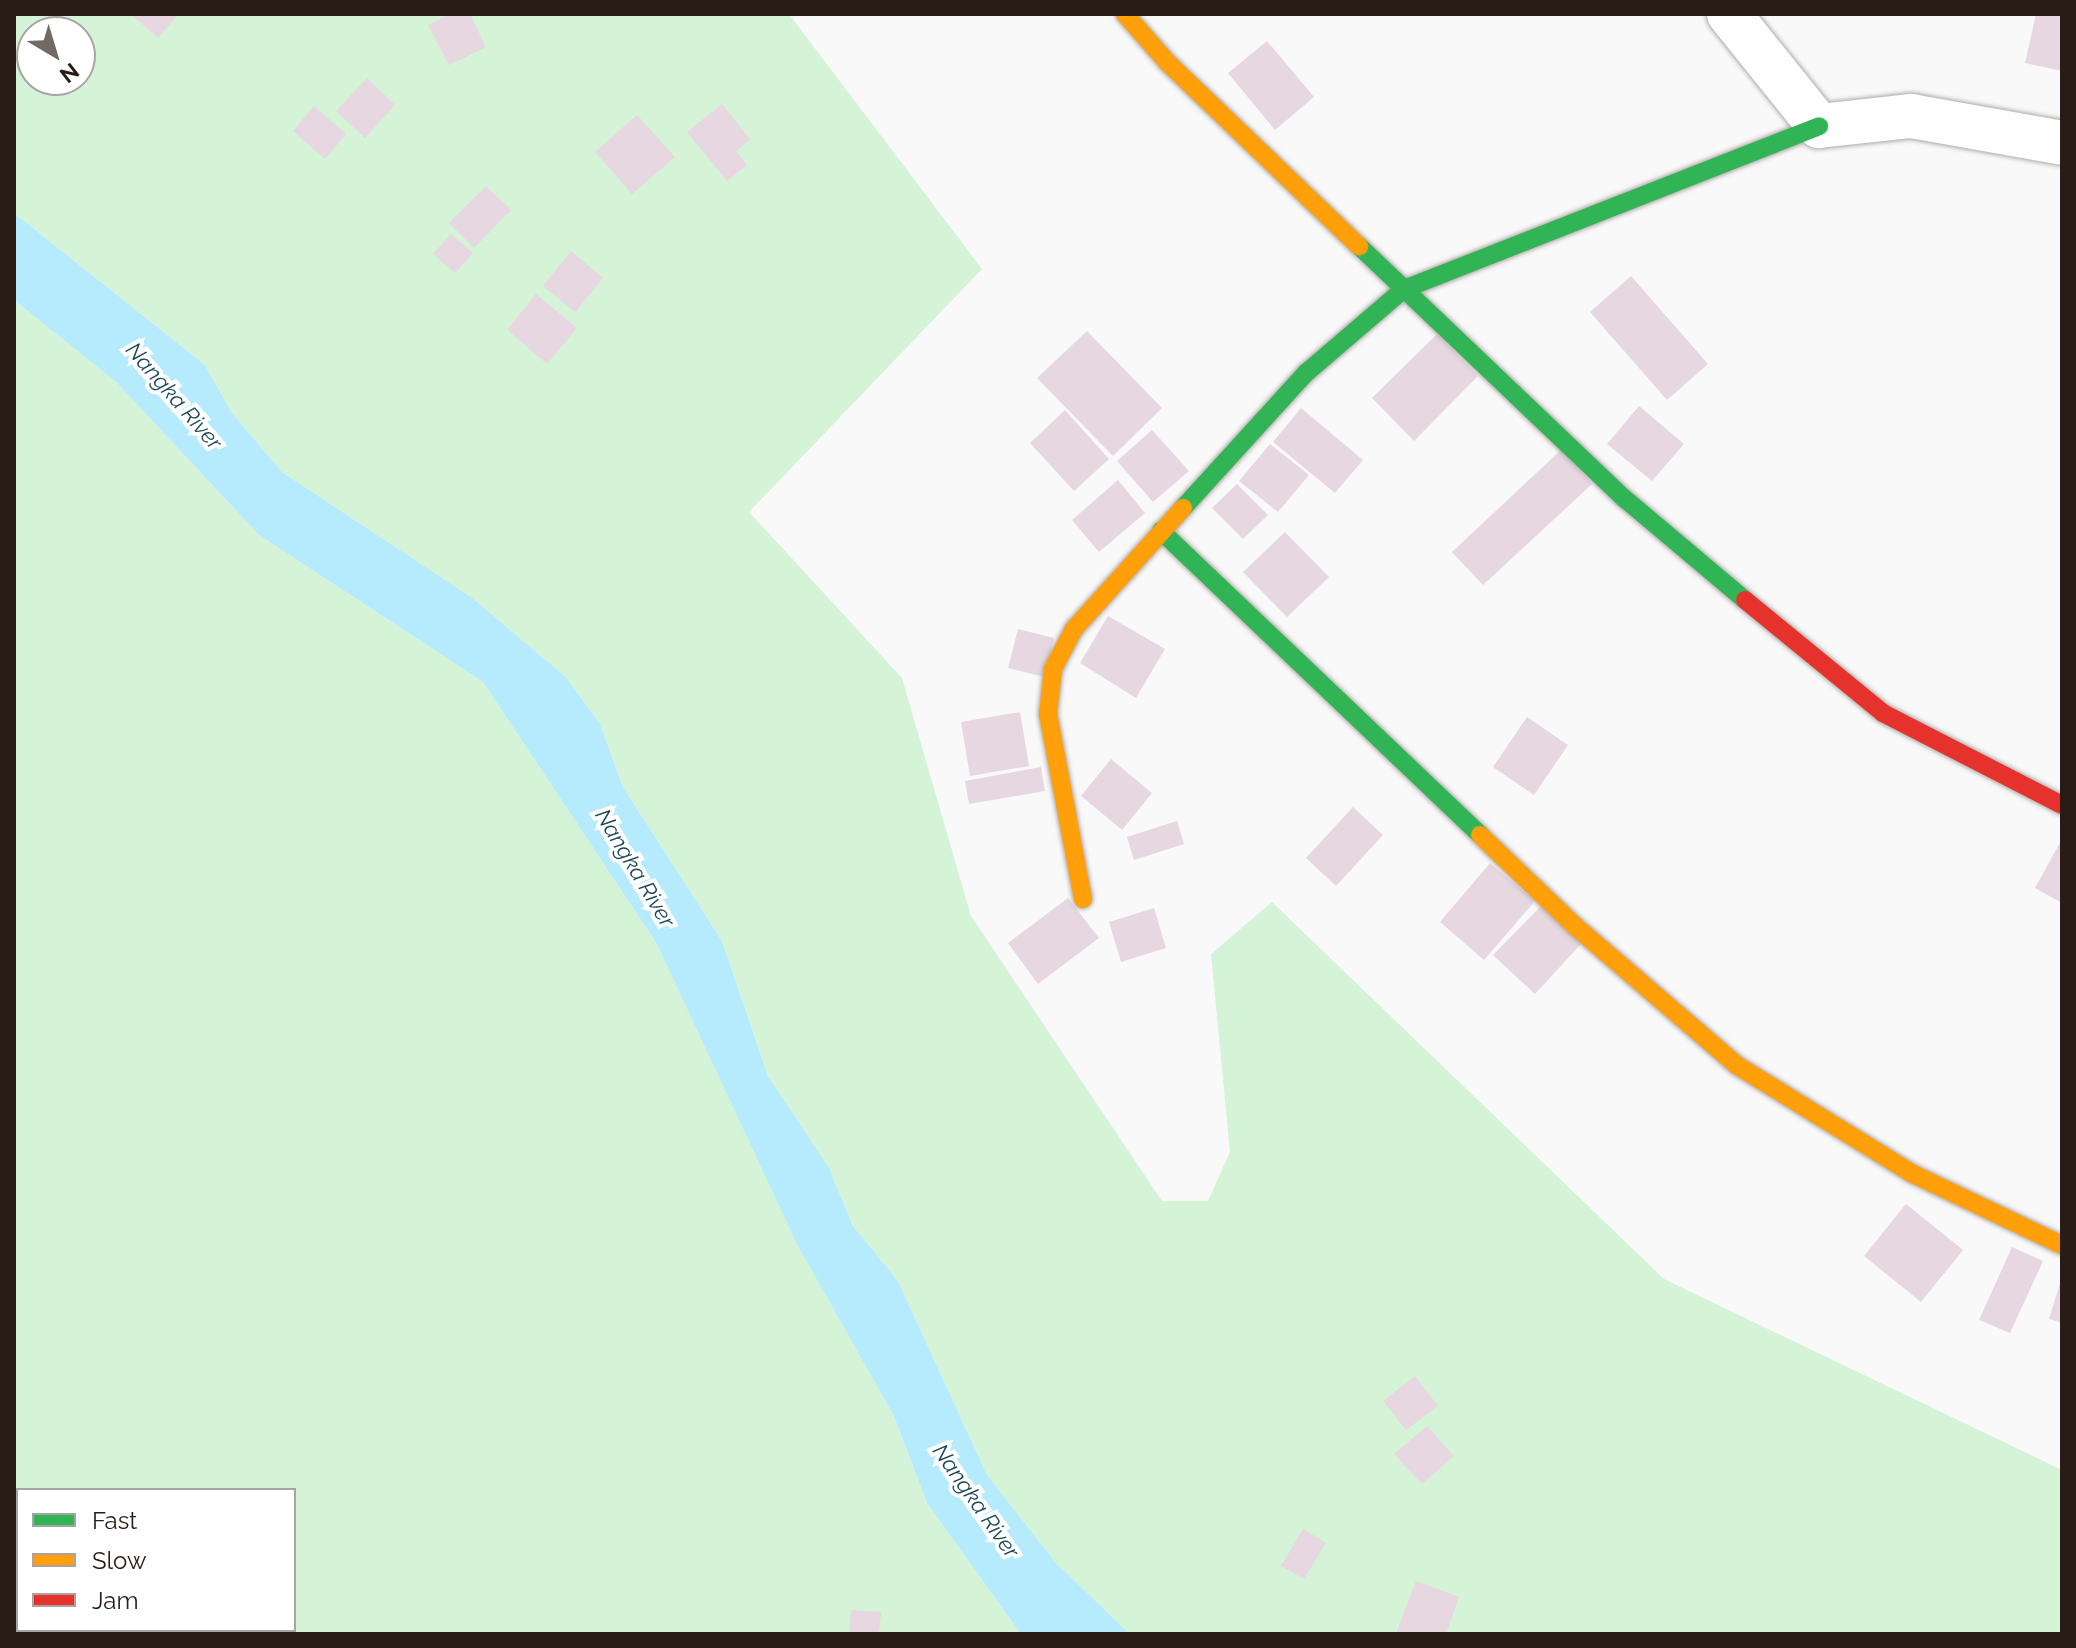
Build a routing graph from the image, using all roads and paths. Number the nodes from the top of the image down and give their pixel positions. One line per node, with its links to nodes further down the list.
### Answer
1 (1125, 14): 5 (street)
2 (1729, 14): 3 (street)
3 (1819, 126): 4 (street); 5 (street)
4 (2062, 143)
5 (1404, 289): 6 (street); 7 (street)
6 (1161, 531): 8 (street); 9 (street)
7 (2062, 805)
8 (1083, 899)
9 (2062, 1245)

